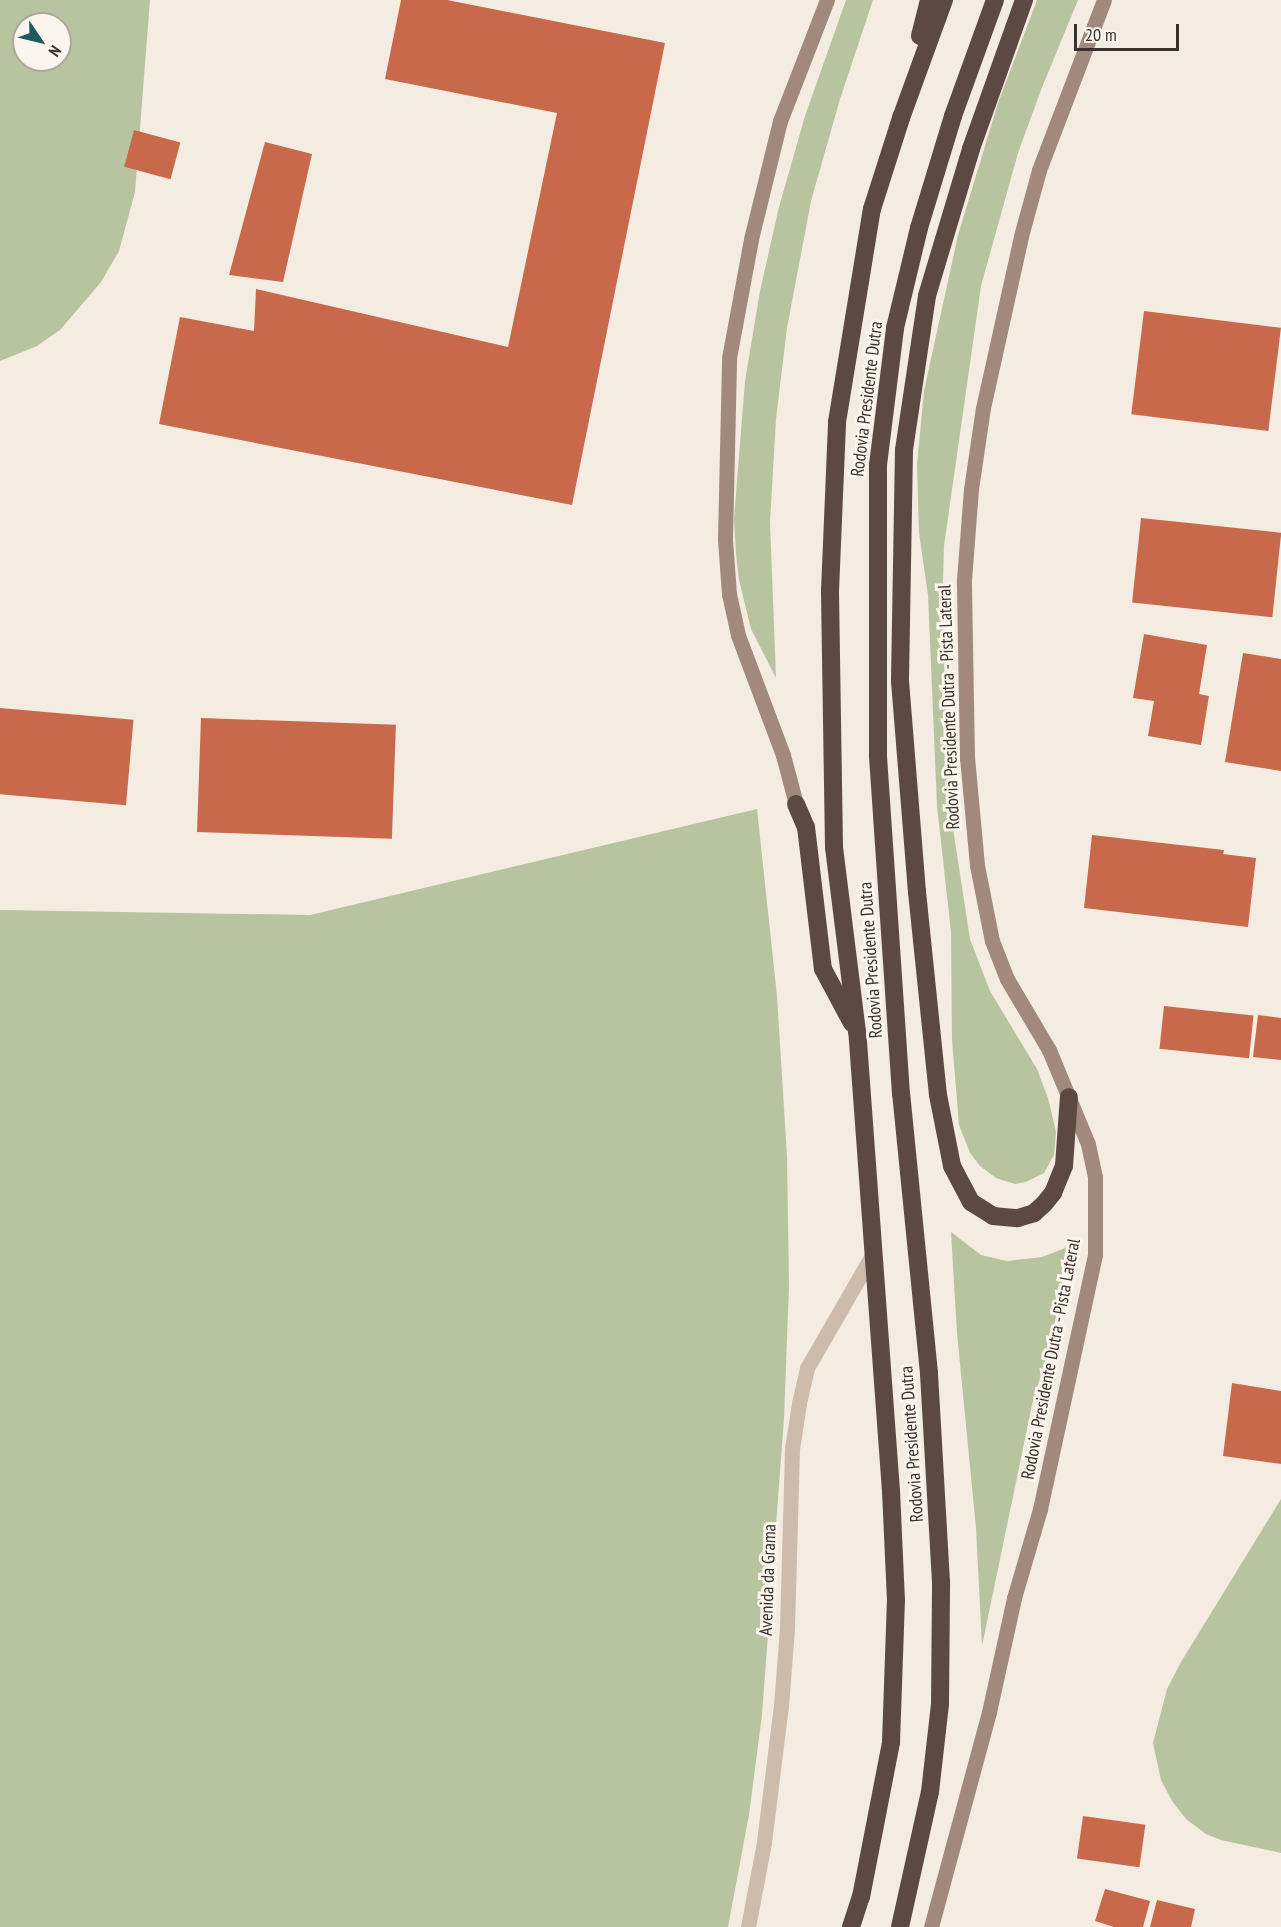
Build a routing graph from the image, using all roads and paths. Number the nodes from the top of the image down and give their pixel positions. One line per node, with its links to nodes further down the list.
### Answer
1 (827, 0): 8 (main road)
2 (929, 0): 7 (highway)
3 (944, 0): 7 (highway, Rodovia Presidente Dutra)
4 (995, 0): 14 (highway, Rodovia Presidente Dutra)
5 (1024, 0): 10 (highway)
6 (1104, 0): 10 (main road, Rodovia Presidente Dutra - Pista Lateral)
7 (901, 118): 9 (highway, Rodovia Presidente Dutra)
8 (796, 804): 9 (highway)
9 (857, 1032): 11 (highway, Rodovia Presidente Dutra)
10 (1070, 1097): 15 (main road, Rodovia Presidente Dutra - Pista Lateral)
11 (874, 1252): 12 (street, Avenida da Grama); 13 (highway, Rodovia Presidente Dutra)
12 (748, 1927)
13 (851, 1927)
14 (900, 1927)
15 (931, 1927)

